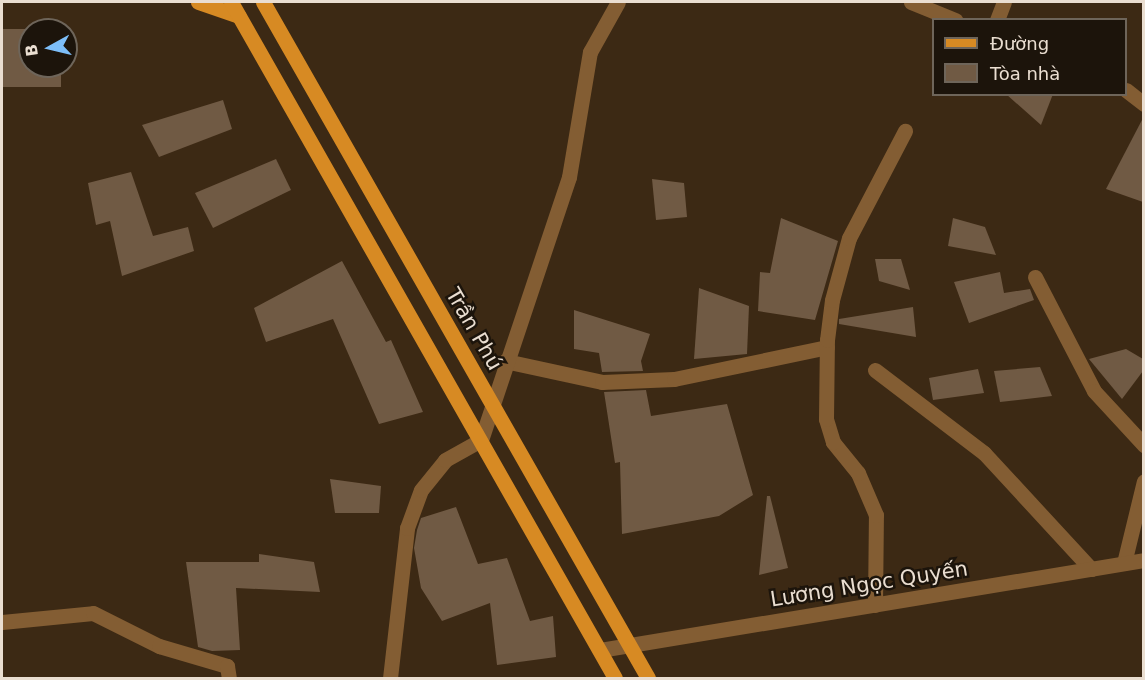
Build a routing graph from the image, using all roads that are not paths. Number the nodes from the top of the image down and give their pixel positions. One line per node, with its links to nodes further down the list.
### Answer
1 (198, 2): 7 (main road)
2 (231, 2): 7 (main road)
3 (263, 2): 17 (main road, Trần Phú)
4 (618, 2): 15 (street)
5 (911, 2): 8 (street)
6 (1004, 2): 9 (street)
7 (239, 16): 18 (main road)
8 (950, 18)
9 (998, 18)
10 (1127, 92): 11 (street)
11 (1143, 104)
12 (905, 131): 14 (street)
13 (1035, 277): 19 (street)
14 (827, 347): 15 (street); 24 (street)
15 (505, 361): 17 (street)
16 (875, 370): 23 (street)
17 (492, 402): 18 (street); 26 (main road, Trần Phú)
18 (481, 440): 27 (main road); 29 (street)
19 (1143, 445)
20 (1143, 481): 22 (street)
21 (1143, 560): 22 (street, Lương Ngọc Quyến)
22 (1124, 563): 23 (street, Lương Ngọc Quyến)
23 (1091, 569): 24 (street, Lương Ngọc Quyến)
24 (875, 605): 26 (street, Lương Ngọc Quyến)
25 (2, 622): 28 (street)
26 (631, 645): 27 (street, Lương Ngọc Quyến); 31 (main road, Trần Phú)
27 (600, 650): 30 (main road)
28 (229, 678)
29 (390, 678)
30 (615, 678)
31 (648, 678)

